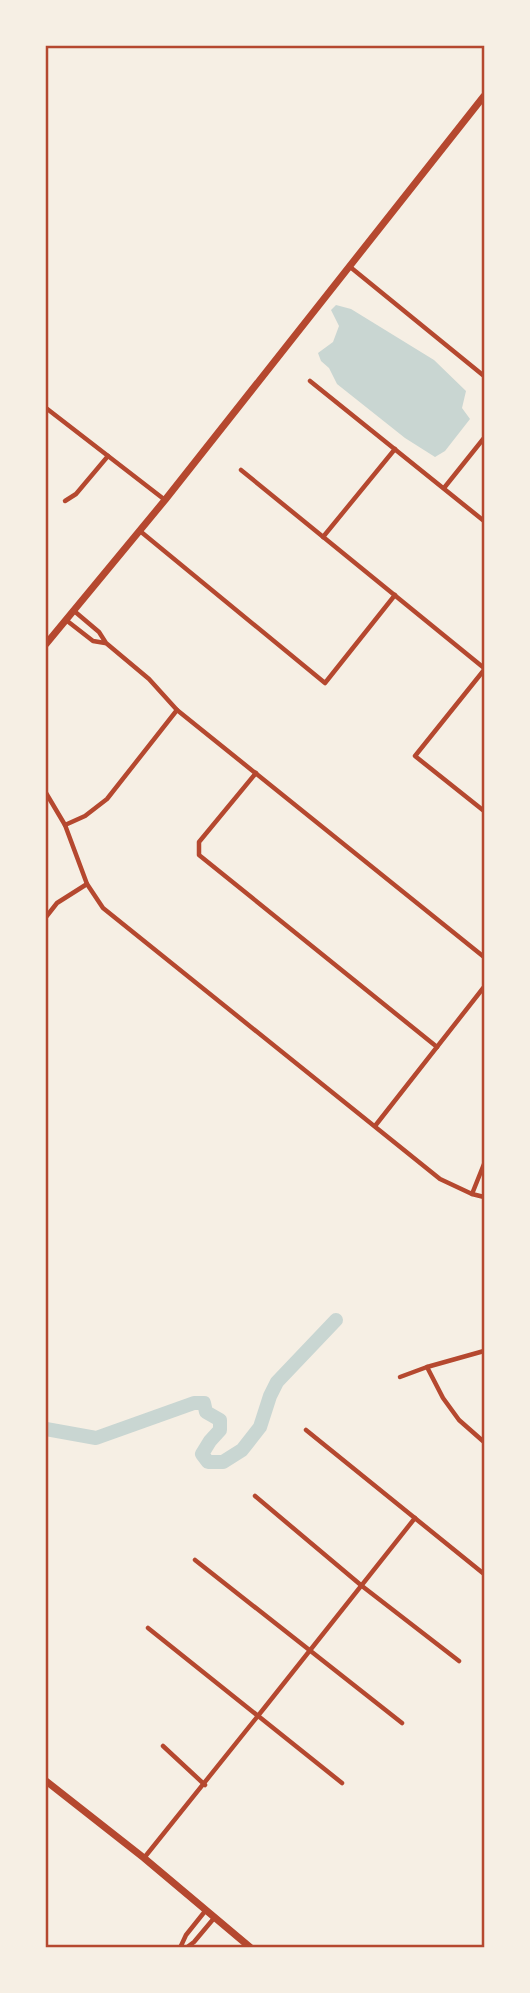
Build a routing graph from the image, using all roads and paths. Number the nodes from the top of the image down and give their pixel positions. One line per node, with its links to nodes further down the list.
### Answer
1 (485, 96): 2 (main road)
2 (349, 266): 3 (street); 11 (main road)
3 (485, 376)
4 (310, 381): 7 (street)
5 (46, 408): 8 (street)
6 (485, 438): 10 (street)
7 (395, 449): 10 (street); 15 (street)
8 (107, 456): 11 (street); 12 (street)
9 (241, 470): 15 (street)
10 (444, 488): 13 (street)
11 (165, 500): 14 (main road)
12 (65, 501)
13 (485, 521)
14 (140, 531): 16 (street); 17 (main road)
15 (323, 537): 16 (street)
16 (395, 595): 21 (street)
17 (73, 610): 18 (main road); 19 (street)
18 (66, 620): 19 (street); 20 (main road)
19 (106, 643): 22 (street)
20 (46, 644)
21 (485, 669): 25 (street)
22 (177, 710): 23 (street); 26 (street)
23 (256, 773): 29 (street); 31 (street)
24 (46, 793): 26 (street)
25 (485, 811)
26 (65, 825): 27 (street)
27 (87, 884): 28 (street); 32 (street)
28 (46, 918)
29 (485, 957)
30 (485, 986): 31 (street)
31 (437, 1047): 32 (street)
32 (375, 1126): 34 (street)
33 (485, 1164): 34 (street)
34 (472, 1194): 35 (street)
35 (485, 1197)
36 (485, 1351): 37 (street)
37 (427, 1367): 38 (street); 40 (street)
38 (400, 1377)
39 (306, 1430): 42 (street)
40 (485, 1442)
41 (255, 1496): 45 (street)
42 (415, 1518): 44 (street); 45 (street)
43 (195, 1560): 47 (street)
44 (485, 1574)
45 (362, 1586): 47 (street); 48 (street)
46 (148, 1628): 49 (street)
47 (311, 1650): 49 (street); 50 (street)
48 (459, 1661)
49 (257, 1716): 53 (street); 54 (street)
50 (402, 1724)
51 (163, 1746): 54 (street)
52 (46, 1781): 55 (main road)
53 (342, 1783)
54 (205, 1785): 55 (street)
55 (144, 1858): 56 (main road)
56 (206, 1910): 57 (main road); 58 (street)
57 (215, 1917): 59 (street); 60 (main road)
58 (180, 1948)
59 (186, 1948)
60 (251, 1948)

